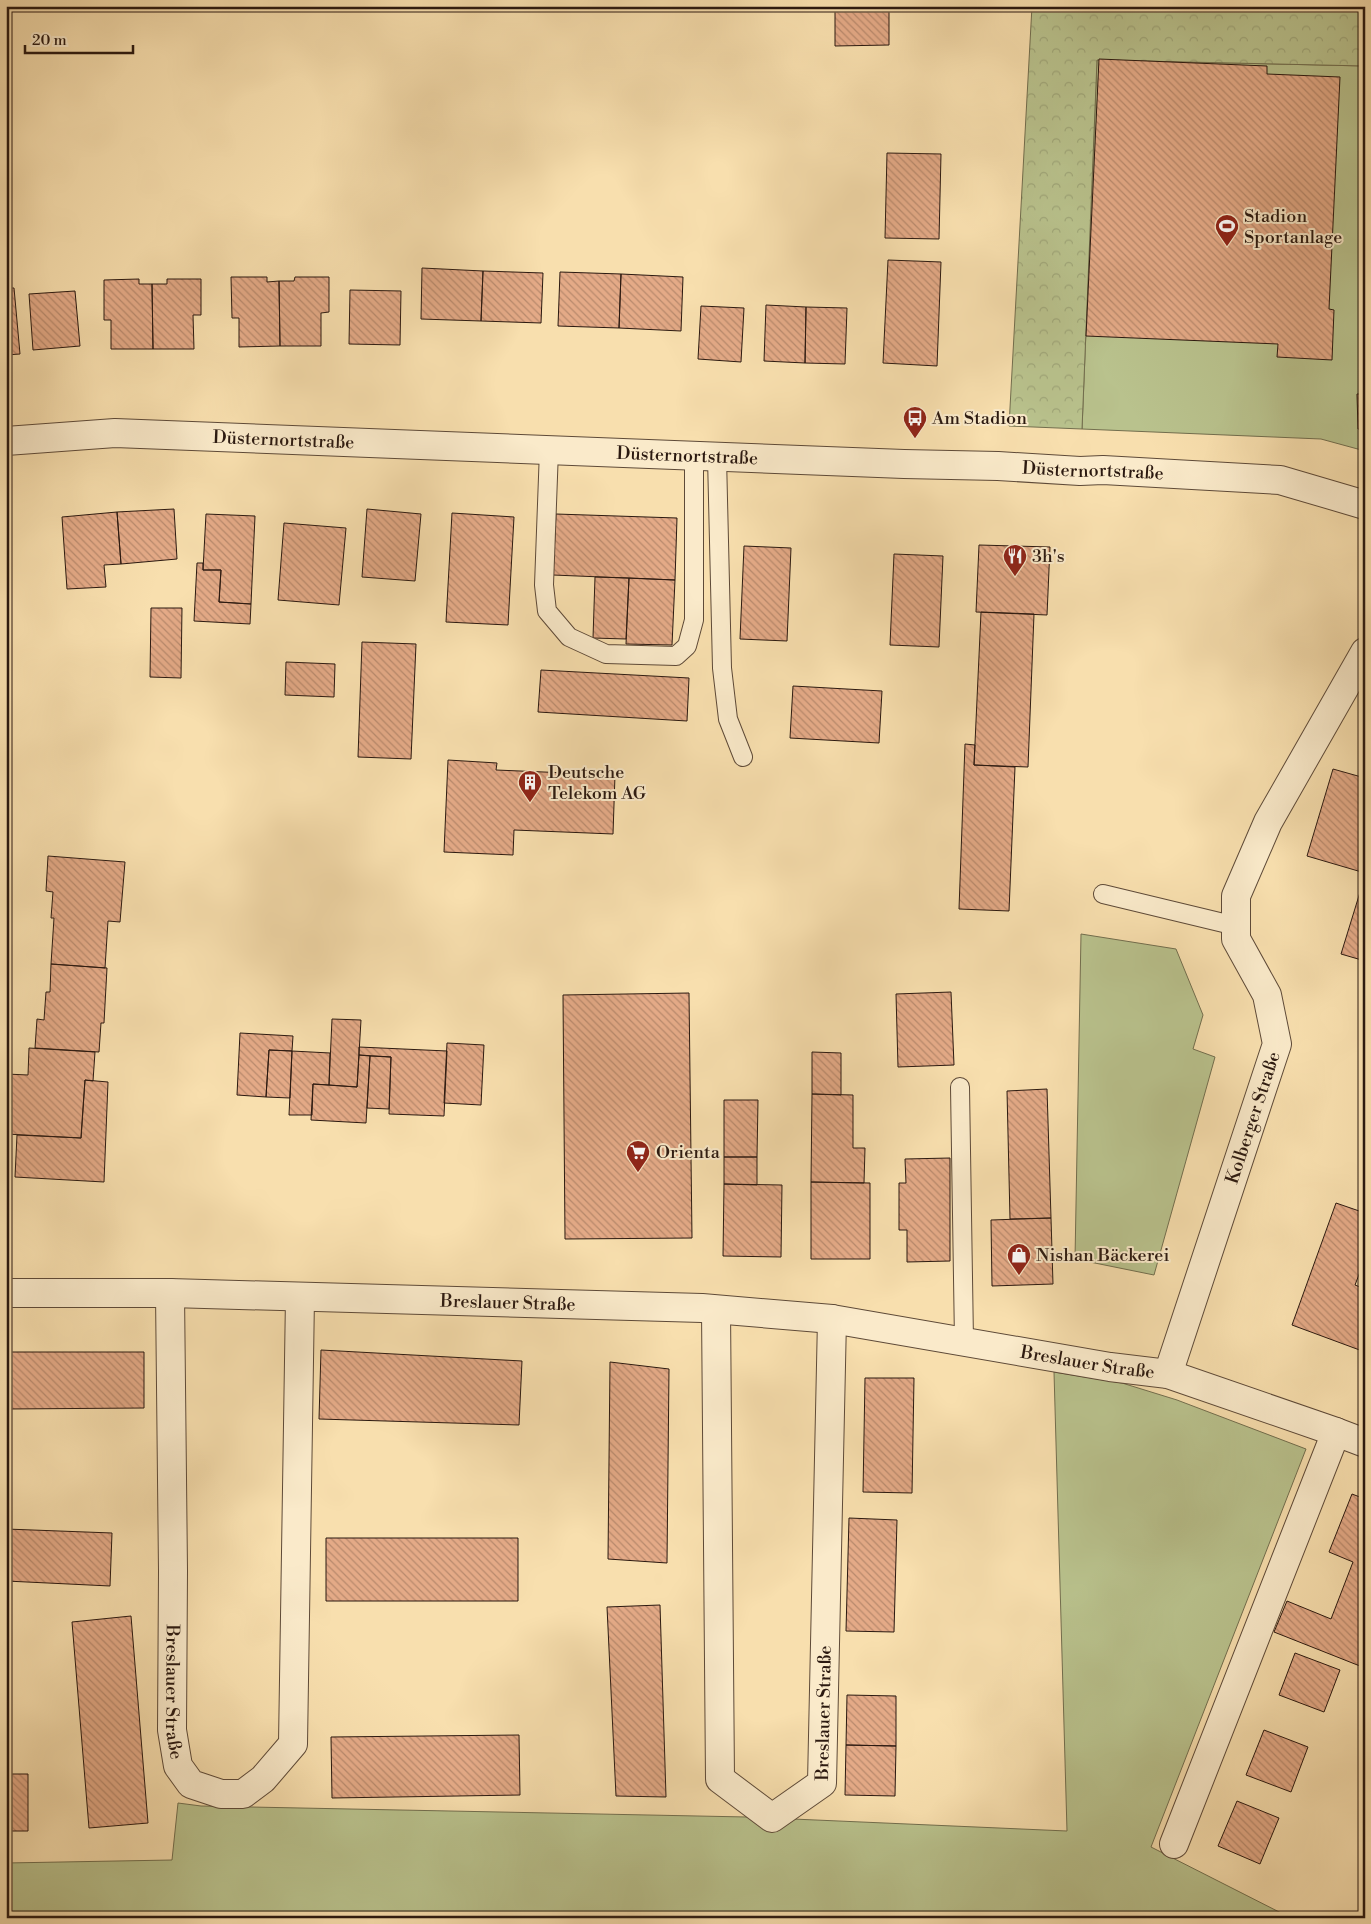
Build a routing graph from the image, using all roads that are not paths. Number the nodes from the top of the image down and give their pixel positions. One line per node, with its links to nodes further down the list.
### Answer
1 (6, 441): 2 (street, Düsternortstraße)
2 (549, 450): 3 (street, Düsternortstraße); 3 (lane)
3 (705, 456): 4 (street, Düsternortstraße); 6 (lane)
4 (1365, 505)
5 (1365, 652): 8 (street, Kolberger Straße)
6 (743, 757)
7 (1103, 894): 8 (lane)
8 (1236, 926): 16 (street, Kolberger Straße)
9 (960, 1086): 15 (lane)
10 (6, 1293): 11 (street, Breslauer Straße)
11 (170, 1293): 12 (street, Breslauer Straße); 12 (street, Breslauer Straße)
12 (300, 1297): 13 (street, Breslauer Straße)
13 (716, 1310): 14 (street, Breslauer Straße); 14 (street, Breslauer Straße)
14 (832, 1319): 15 (street, Breslauer Straße)
15 (964, 1341): 16 (street, Breslauer Straße)
16 (1168, 1374): 17 (street, Breslauer Straße)
17 (1336, 1432): 18 (street, Breslauer Straße); 19 (street)
18 (1365, 1444)
19 (1174, 1844)

